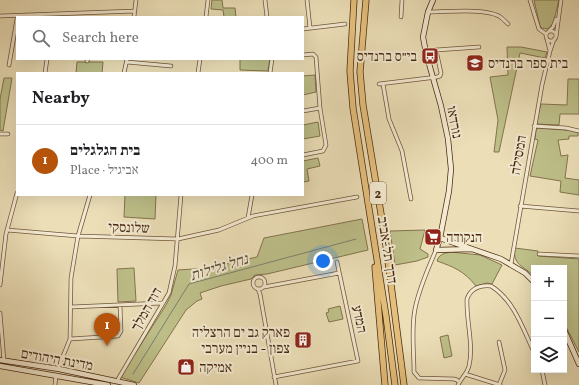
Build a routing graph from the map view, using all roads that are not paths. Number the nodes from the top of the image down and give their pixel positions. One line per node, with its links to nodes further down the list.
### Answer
1 (136, 0): 11 (street)
2 (208, 0): 20 (street)
3 (265, 0): 21 (street)
4 (307, 0): 27 (street)
5 (354, 0): 61 (highway, דרך תל-אביב / 2)
6 (366, 0): 102 (highway, דרך תל-אביב / 2)
7 (402, 0): 23 (street)
8 (434, 0): 13 (street, נורדאו)
9 (530, 0): 29 (street)
10 (561, 0): 14 (street, המסילה)
11 (135, 11): 12 (street); 19 (street)
12 (95, 12): 15 (street); 18 (street)
13 (428, 12): 26 (street); 45 (street, נורדאו)
14 (558, 13): 29 (street, המסילה); 30 (street, המסילה)
15 (55, 15): 17 (street)
16 (0, 16): 22 (street)
17 (36, 16)
18 (94, 16)
19 (134, 16)
20 (206, 16)
21 (267, 16)
22 (16, 17)
23 (401, 17)
24 (16, 23): 39 (street)
25 (345, 24): 27 (street)
26 (508, 24)
27 (310, 28): 28 (street)
28 (304, 29)
29 (547, 33): 30 (street); 31 (street, המסילה)
30 (555, 38): 31 (street); 33 (street, המסילה)
31 (547, 39): 33 (street, המסילה)
32 (479, 47): 45 (street)
33 (550, 51): 48 (street, המסילה)
34 (304, 55): 46 (street)
35 (47, 60): 41 (street)
36 (127, 60): 40 (street); 42 (street)
37 (200, 60): 43 (street)
38 (272, 60): 44 (street)
39 (9, 65)
40 (172, 66)
41 (44, 72)
42 (124, 72)
43 (198, 72)
44 (270, 72)
45 (433, 78): 58 (street); 65 (street, נורדאו)
46 (320, 108): 47 (street); 52 (street)
47 (304, 111)
48 (534, 126): 49 (street); 59 (street, המסילה)
49 (579, 131)
50 (0, 134): 51 (street)
51 (8, 134)
52 (304, 155)
53 (16, 196): 63 (street)
54 (90, 196): 64 (street)
55 (181, 196): 66 (street, דוד המלך)
56 (252, 196): 62 (street)
57 (358, 197): 62 (street, שלונסקי)
58 (411, 199)
59 (520, 206): 60 (street); 72 (street, המסילה)
60 (579, 211)
61 (370, 217): 100 (highway); 101 (highway, דרך תל-אביב / 2)
62 (248, 218): 66 (street, שלונסקי)
63 (7, 230): 64 (street, שלונסקי); 75 (street)
64 (78, 236): 66 (street, שלונסקי); 80 (street)
65 (440, 238): 67 (street); 68 (street, נורדאו)
66 (178, 239): 78 (street, דוד המלך)
67 (472, 249): 68 (street); 72 (street)
68 (436, 250): 95 (street)
69 (539, 254): 70 (street)
70 (579, 256)
71 (337, 262): 73 (street, המדע)
72 (511, 264): 74 (street)
73 (339, 273): 76 (street); 93 (street, המדע)
74 (531, 279)
75 (0, 285)
76 (264, 287): 77 (street); 77 (street)
77 (258, 289): 93 (street)
78 (162, 303): 79 (street); 94 (street, דוד המלך)
79 (120, 305): 80 (street); 83 (street)
80 (71, 307): 83 (street)
81 (0, 313): 86 (street)
82 (567, 337): 87 (street)
83 (70, 339): 89 (street)
84 (499, 342): 103 (street)
85 (531, 346): 91 (street)
86 (2, 360): 89 (street, מדינת היהודים)
87 (579, 364)
88 (0, 366): 92 (street, מדינת היהודים)
89 (59, 369): 94 (street, מדינת היהודים)
90 (543, 373): 104 (street)
91 (465, 374): 95 (street); 103 (street)
92 (56, 375): 96 (street); 97 (street, מדינת היהודים)
93 (274, 376): 99 (street)
94 (117, 381): 98 (street, מדינת היהודים)
95 (458, 384)
96 (55, 385)
97 (108, 385)
98 (132, 385)
99 (275, 385)
100 (385, 385)
101 (395, 385)
102 (404, 385)
103 (500, 385)
104 (545, 385)

